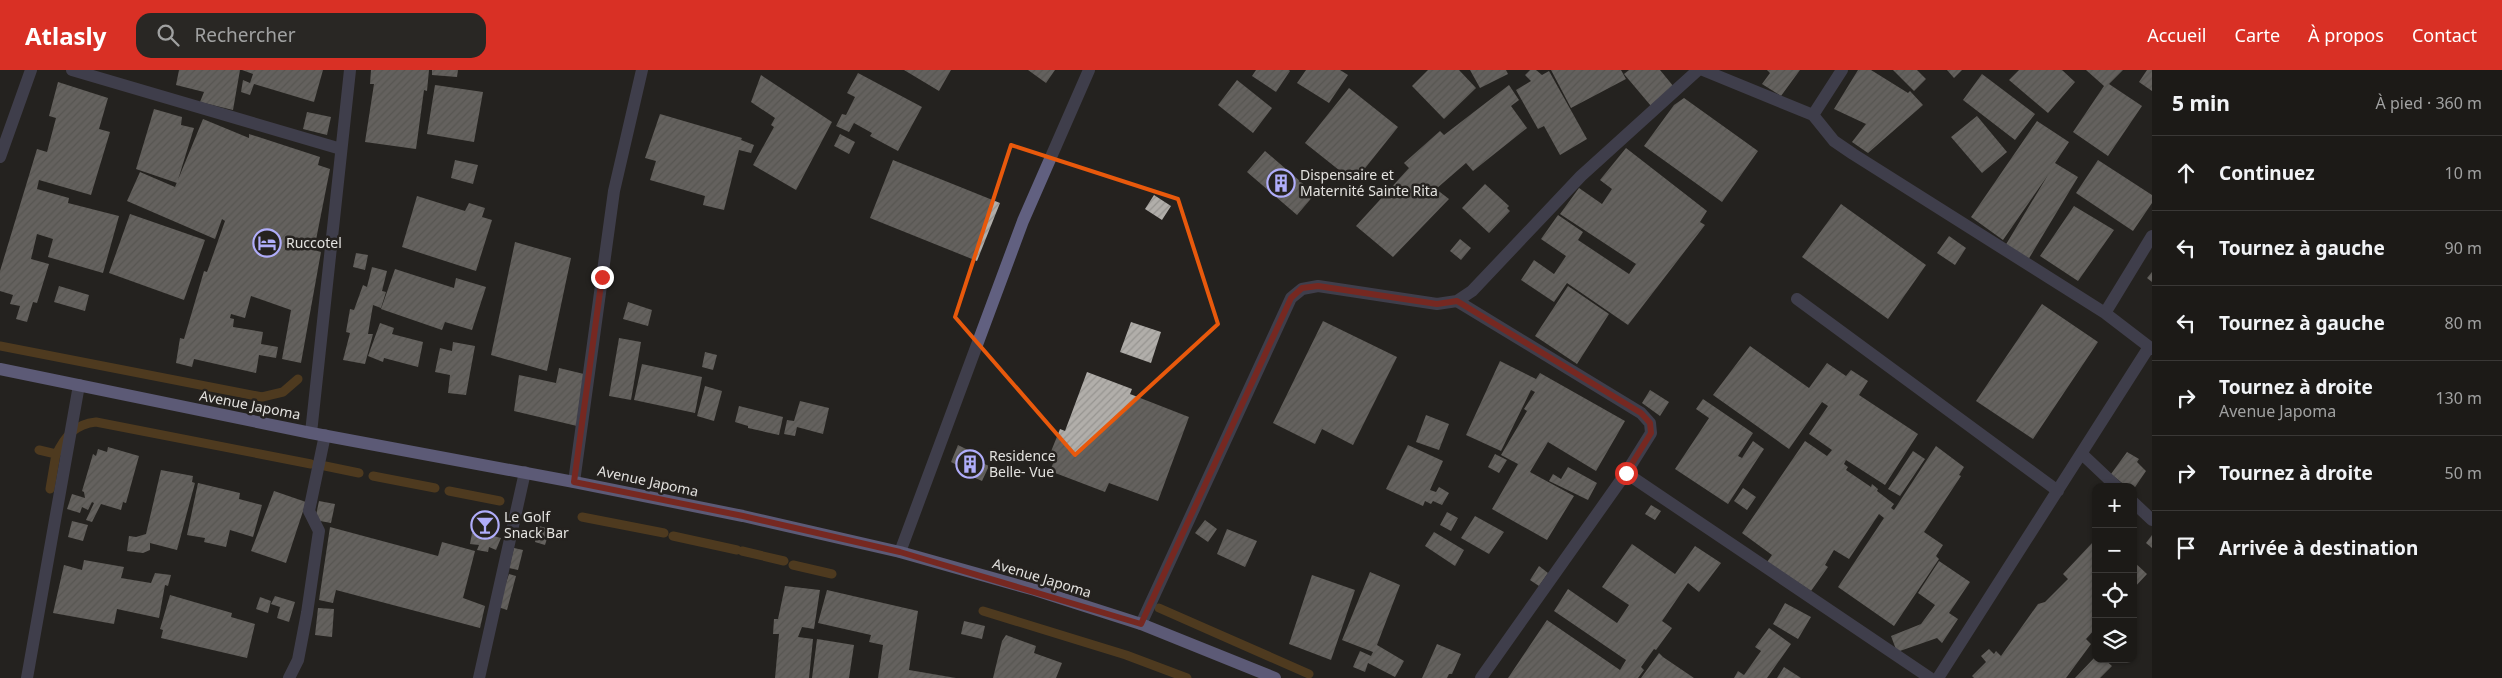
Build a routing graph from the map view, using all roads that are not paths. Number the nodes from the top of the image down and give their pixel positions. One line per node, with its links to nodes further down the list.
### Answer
1 (31, 70): 11 (street)
2 (72, 70): 10 (street)
3 (350, 70): 10 (street)
4 (642, 70): 24 (street)
5 (1089, 70): 29 (street)
6 (1698, 70): 14 (street)
7 (1703, 70): 9 (street)
8 (1842, 70): 9 (street)
9 (1813, 115): 15 (street)
10 (342, 149): 19 (street)
11 (0, 156)
12 (2152, 236): 15 (street)
13 (1797, 300): 26 (street)
14 (1457, 301): 23 (street); 30 (street)
15 (2105, 312): 16 (street)
16 (2150, 348): 21 (street)
17 (0, 369): 18 (main road, Avenue Japoma)
18 (79, 385): 19 (main road, Avenue Japoma); 31 (street)
19 (311, 433): 20 (main road, Avenue Japoma)
20 (325, 435): 22 (main road, Avenue Japoma); 32 (street)
21 (2082, 454): 25 (street); 26 (street)
22 (525, 472): 24 (main road, Avenue Japoma); 33 (street)
23 (1626, 473): 35 (street); 36 (street)
24 (574, 482): 29 (main road, Avenue Japoma)
25 (2113, 483)
26 (2058, 491): 37 (street)
27 (2137, 506): 28 (street)
28 (2152, 520)
29 (900, 552): 30 (main road, Avenue Japoma)
30 (1141, 624): 34 (main road, Avenue Japoma)
31 (27, 678)
32 (289, 678)
33 (479, 678)
34 (1275, 678)
35 (1481, 678)
36 (1930, 678)
37 (1938, 678)

